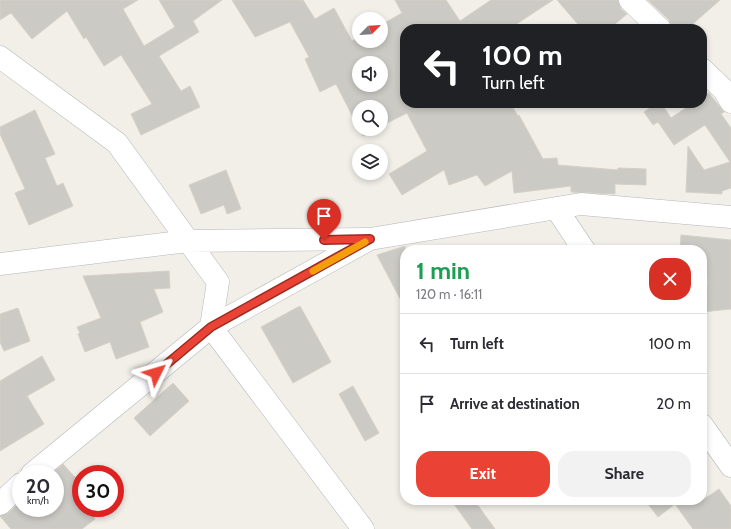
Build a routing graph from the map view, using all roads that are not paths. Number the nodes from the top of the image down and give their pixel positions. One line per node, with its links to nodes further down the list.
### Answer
1 (630, 0): 2 (street)
2 (655, 24)
3 (0, 57): 9 (street)
4 (707, 74): 5 (street)
5 (731, 102)
6 (556, 208): 7 (street); 8 (street); 10 (street)
7 (731, 217)
8 (370, 239): 9 (street); 12 (street)
9 (188, 241): 11 (street); 12 (street)
10 (581, 245)
11 (0, 264)
12 (211, 327): 14 (street); 18 (street)
13 (707, 432): 15 (street)
14 (43, 465)
15 (731, 466)
16 (12, 493): 17 (street)
17 (0, 504)
18 (363, 529)

